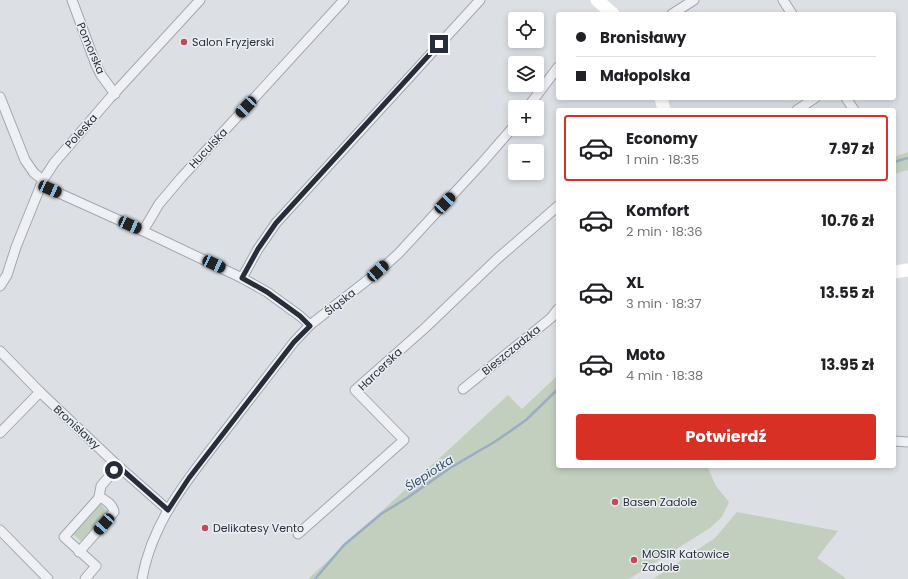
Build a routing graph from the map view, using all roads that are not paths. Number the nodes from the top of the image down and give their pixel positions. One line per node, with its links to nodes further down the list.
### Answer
1 (72, 0): 10 (street, Pomorska)
2 (200, 0): 10 (street, Poleska)
3 (344, 0): 18 (street, Huculska)
4 (480, 0): 21 (street)
5 (694, 0): 7 (street)
6 (784, 0): 8 (street)
7 (675, 12)
8 (791, 12)
9 (556, 69): 12 (street)
10 (115, 94): 16 (street, Poleska)
11 (0, 97): 16 (street)
12 (533, 100)
13 (812, 100): 14 (street)
14 (800, 108)
15 (508, 133): 24 (street, Śląska)
16 (42, 183): 18 (street); 22 (street, Poleska)
17 (556, 208): 35 (street, Harcerska)
18 (143, 231): 21 (street)
19 (908, 270): 20 (street)
20 (896, 272)
21 (242, 278): 24 (street)
22 (0, 286)
23 (556, 312): 26 (street, Bieszczadzka)
24 (310, 326): 33 (street, Śląska)
25 (0, 351): 27 (street, Bronisławy)
26 (463, 389)
27 (40, 392): 28 (street); 31 (street, Bronisławy)
28 (0, 433)
29 (896, 441): 30 (street)
30 (908, 442)
31 (118, 466): 32 (street); 33 (street, Bronisławy)
32 (99, 497): 36 (street); 36 (street)
33 (168, 510): 39 (street, Śląska)
34 (0, 530): 37 (street)
35 (298, 534)
36 (80, 552): 38 (street)
37 (48, 579)
38 (85, 579)
39 (142, 579)

